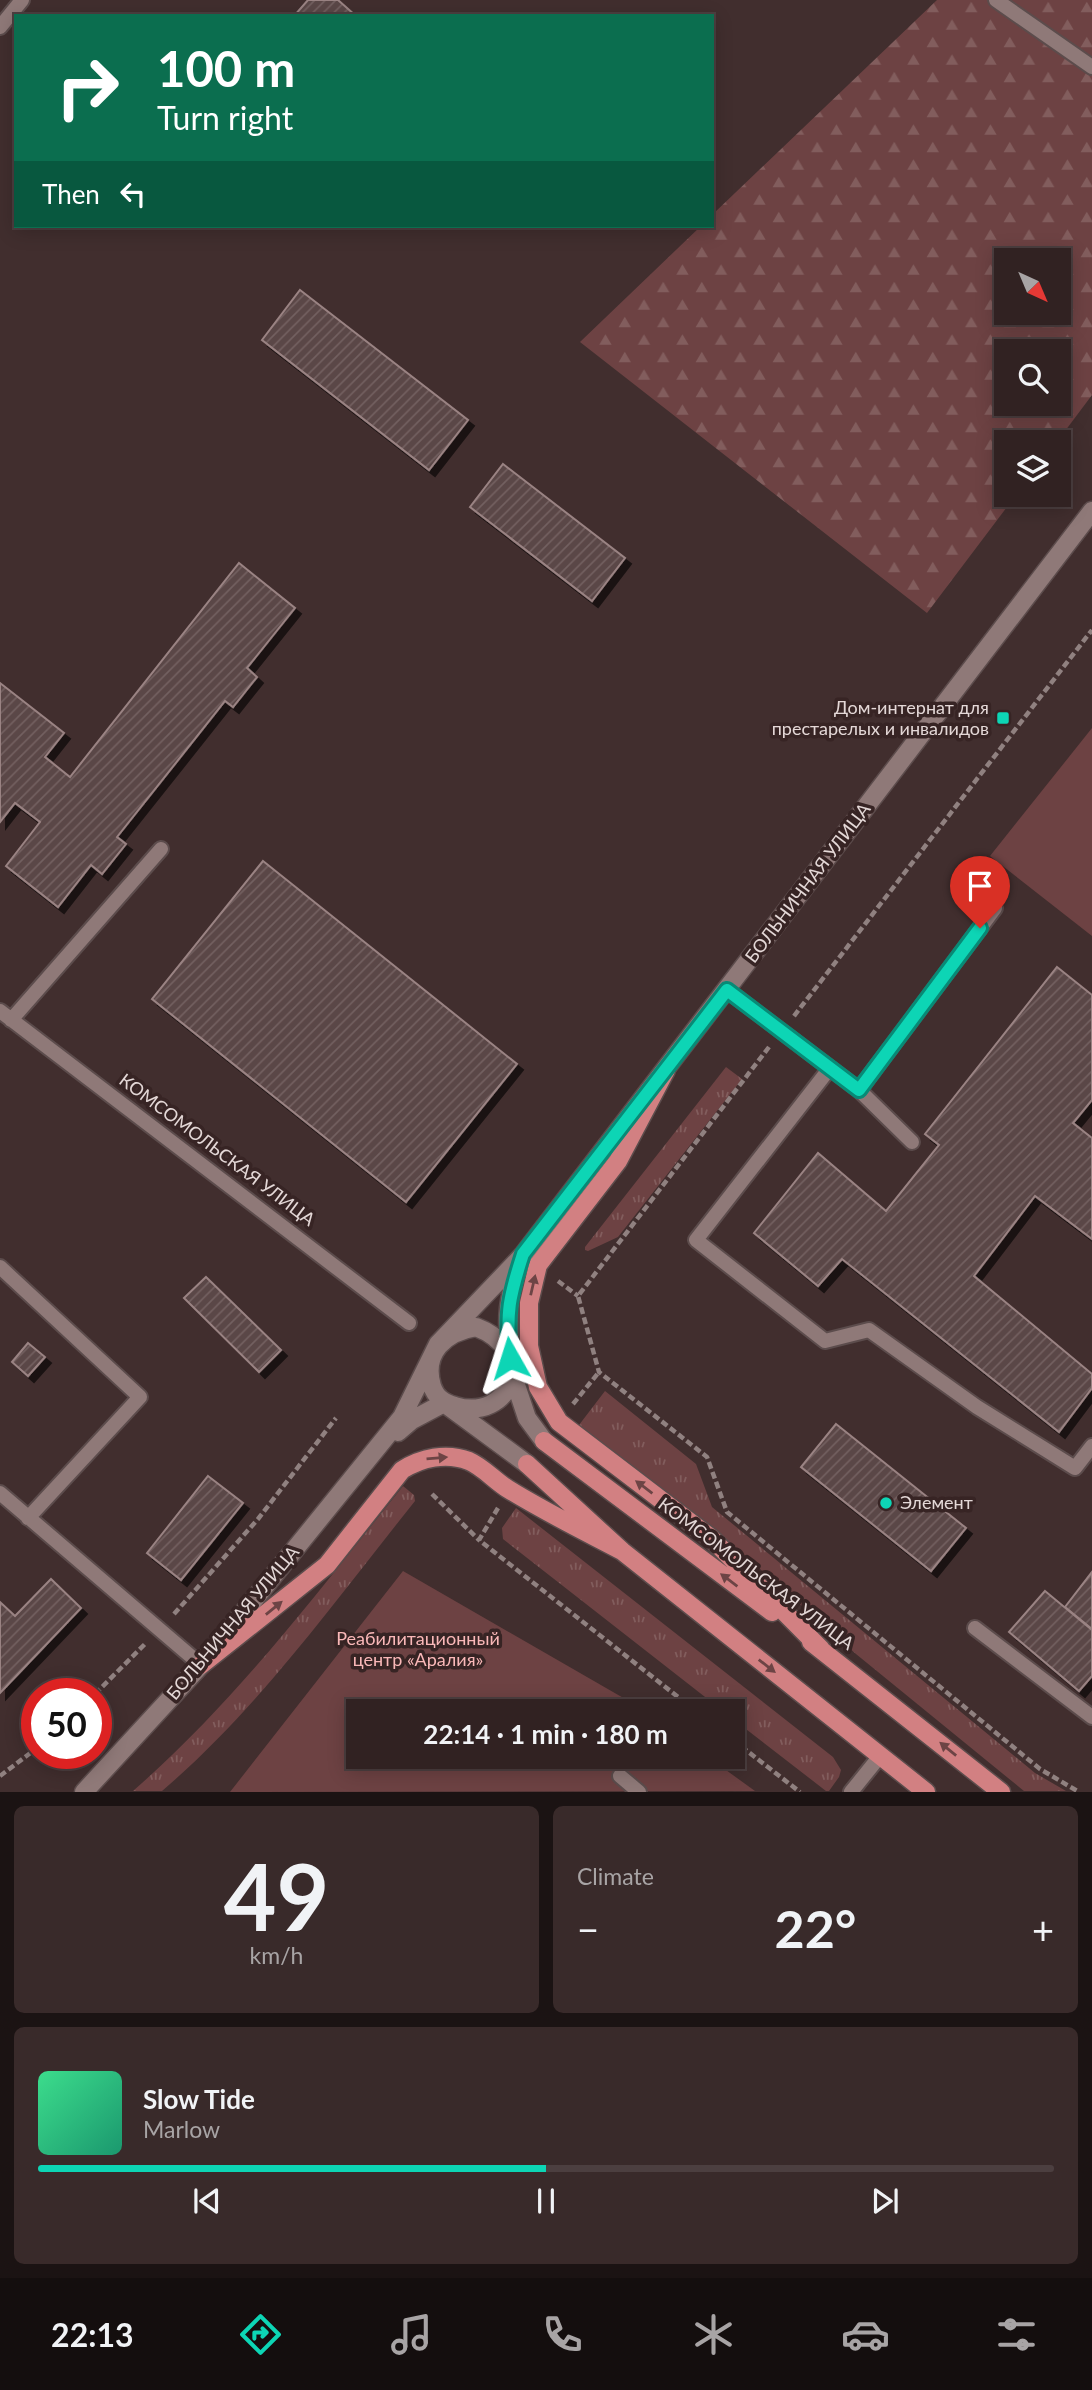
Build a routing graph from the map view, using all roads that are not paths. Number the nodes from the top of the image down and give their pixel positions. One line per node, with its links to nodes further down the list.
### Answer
1 (22, 0): 3 (lane)
2 (996, 0): 4 (lane)
3 (0, 27)
4 (1092, 67)
5 (1092, 511): 8 (main road, БОЛЬНИЧНАЯ УЛИЦА)
6 (161, 849): 9 (lane)
7 (995, 908): 12 (lane)
8 (727, 990): 10 (lane); 11 (main road, БОЛЬНИЧНАЯ УЛИЦА)
9 (5, 1016): 16 (lane, КОМСОМОЛЬСКАЯ УЛИЦА)
10 (830, 1068): 12 (lane); 20 (lane)
11 (666, 1070): 14 (main road, БОЛЬНИЧНАЯ УЛИЦА); 26 (main road, one-way to 11)
12 (859, 1090): 13 (lane)
13 (912, 1142)
14 (523, 1254): 17 (main road, БОЛЬНИЧНАЯ УЛИЦА); 18 (main road, БОЛЬНИЧНАЯ УЛИЦА)
15 (0, 1268): 23 (lane)
16 (410, 1323)
17 (438, 1344): 18 (main road); 19 (main road, БОЛЬНИЧНАЯ УЛИЦА); 21 (main road, БОЛЬНИЧНАЯ УЛИЦА)
18 (511, 1365): 19 (main road); 26 (main road, КОМСОМОЛЬСКАЯ УЛИЦА, one-way to 18)
19 (444, 1403): 21 (main road, БОЛЬНИЧНАЯ УЛИЦА); 24 (main road)
20 (1092, 1446)
21 (376, 1450): 27 (main road, БОЛЬНИЧНАЯ УЛИЦА)
22 (0, 1493): 23 (lane)
23 (28, 1518): 27 (lane)
24 (622, 1551): 27 (main road, one-way to 24); 29 (main road, one-way to 29)
25 (975, 1628): 28 (lane)
26 (821, 1649): 35 (main road, КОМСОМОЛЬСКАЯ УЛИЦА, one-way to 26)
27 (201, 1665): 31 (main road, БОЛЬНИЧНАЯ УЛИЦА)
28 (1092, 1717)
29 (880, 1756): 33 (lane); 34 (main road)
30 (620, 1776): 32 (lane)
31 (84, 1791)
32 (639, 1791)
33 (852, 1791)
34 (926, 1791)
35 (1001, 1791)

